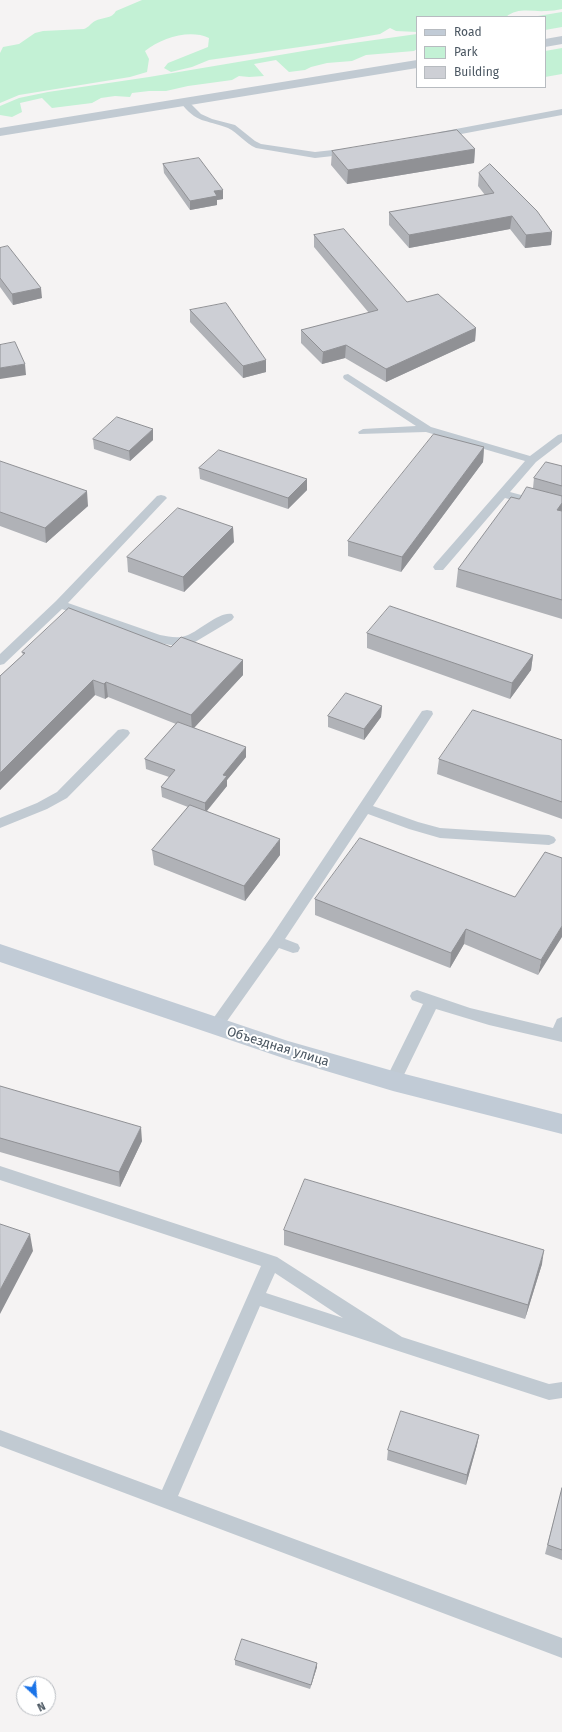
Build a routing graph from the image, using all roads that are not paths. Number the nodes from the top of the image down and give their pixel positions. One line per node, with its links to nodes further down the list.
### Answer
1 (562, 40): 2 (street)
2 (546, 43)
3 (416, 64): 4 (street)
4 (184, 102): 6 (street); 8 (lane)
5 (562, 112): 7 (lane)
6 (0, 132)
7 (431, 136)
8 (362, 149)
9 (348, 377): 10 (lane)
10 (427, 429): 11 (lane); 13 (lane)
11 (364, 432)
12 (562, 437): 13 (lane)
13 (532, 460): 14 (lane)
14 (502, 493): 16 (lane); 17 (lane)
15 (160, 498): 18 (lane)
16 (562, 510)
17 (439, 567)
18 (60, 604): 19 (lane); 20 (lane)
19 (228, 617)
20 (0, 661)
21 (427, 714): 23 (lane)
22 (123, 733): 24 (lane)
23 (365, 808): 25 (lane); 26 (lane)
24 (0, 823)
25 (549, 840)
26 (276, 941): 27 (lane); 31 (lane)
27 (293, 948)
28 (0, 953): 31 (main road, Объездная улица)
29 (417, 996): 30 (lane)
30 (432, 1002): 32 (lane); 33 (lane)
31 (215, 1027): 33 (main road, Объездная улица)
32 (561, 1031)
33 (393, 1081): 34 (main road, Объездная улица)
34 (562, 1124)
35 (0, 1174): 36 (lane)
36 (271, 1262): 37 (lane); 38 (lane)
37 (256, 1297): 38 (lane); 41 (lane)
38 (396, 1342): 39 (lane)
39 (562, 1390)
40 (0, 1438): 41 (lane)
41 (167, 1501): 42 (lane)
42 (562, 1648)

